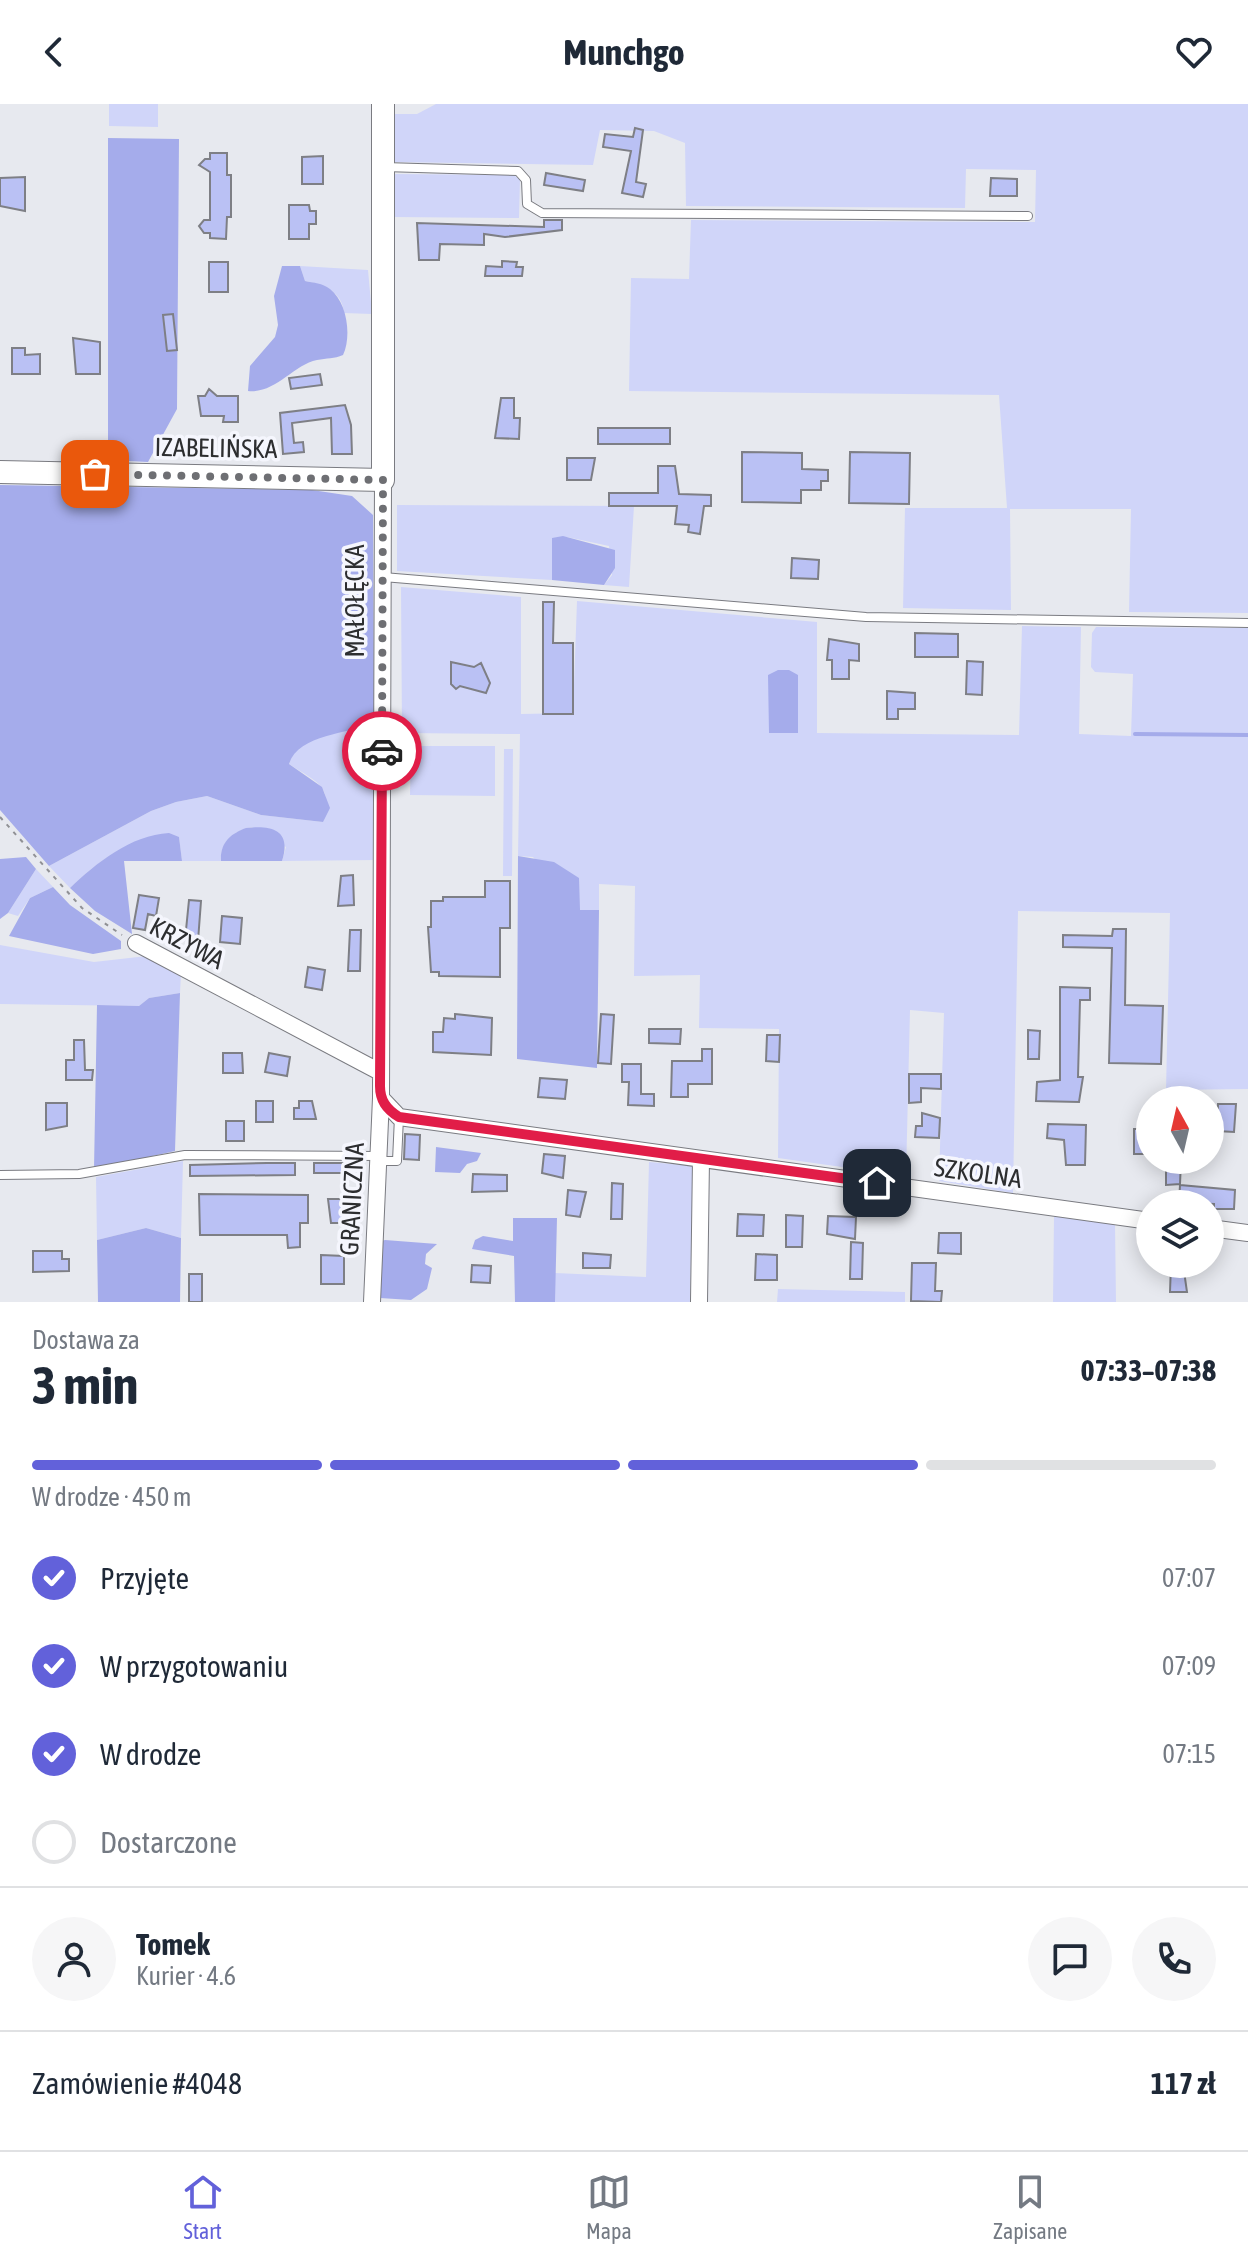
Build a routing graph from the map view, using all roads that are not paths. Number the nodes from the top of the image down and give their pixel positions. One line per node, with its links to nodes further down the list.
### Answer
1 (383, 104): 2 (street, MAŁOŁĘCKA)
2 (383, 167): 3 (lane); 5 (street, MAŁOŁĘCKA)
3 (1028, 216)
4 (0, 472): 5 (street, IZABELIŃSKA)
5 (383, 480): 6 (street, MAŁOŁĘCKA)
6 (383, 577): 7 (lane); 9 (street, MAŁOŁĘCKA)
7 (1248, 623)
8 (136, 943): 9 (street, KRZYWA)
9 (380, 1072): 10 (street, MAŁOŁĘCKA)
10 (381, 1098): 11 (street); 12 (street, GRANICZNA)
11 (399, 1117): 12 (lane); 13 (street, SZKOLNA)
12 (378, 1158): 14 (lane); 18 (street, GRANICZNA)
13 (701, 1159): 15 (street, SZKOLNA); 19 (street)
14 (0, 1175)
15 (1136, 1219)
16 (1224, 1230): 17 (street)
17 (1248, 1233)
18 (372, 1302)
19 (699, 1302)

